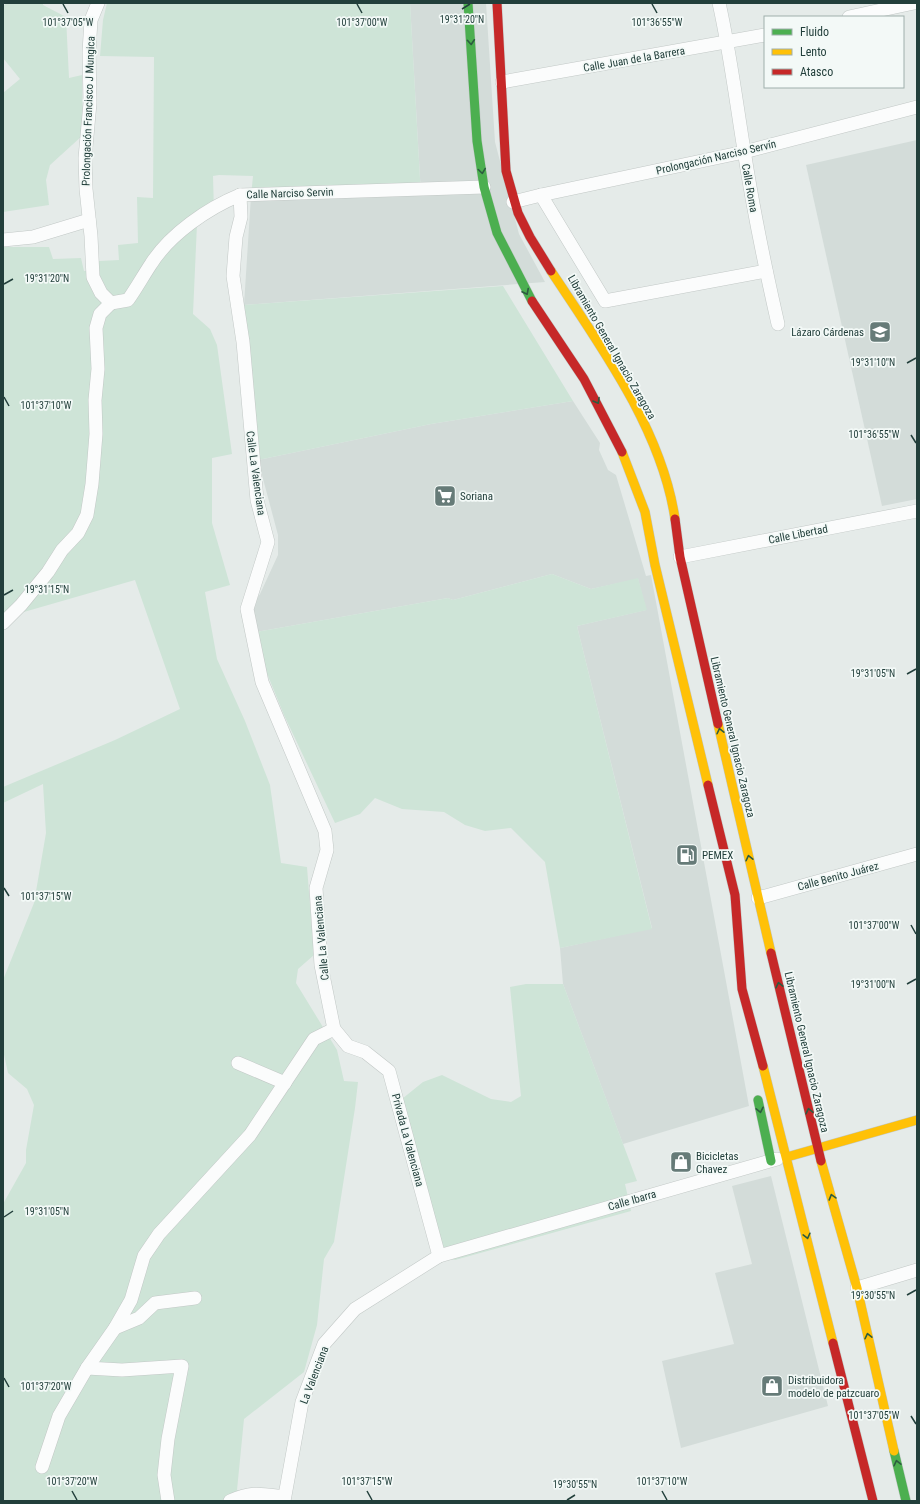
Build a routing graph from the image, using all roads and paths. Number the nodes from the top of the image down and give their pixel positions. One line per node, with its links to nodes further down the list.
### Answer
1 (98, 3): 16 (street, Prolongación Francisco J Mungica)
2 (468, 3): 12 (main road, one-way to 12)
3 (497, 3): 9 (main road, Libramiento General Ignacio Zaragoza)
4 (719, 3): 8 (street, Calle Roma)
5 (914, 3): 6 (street)
6 (854, 16)
7 (764, 35): 8 (street, Calle Juan de la Barrera)
8 (728, 43): 9 (street, Calle Juan de la Barrera); 11 (street, Calle Roma)
9 (502, 82): 15 (main road, Libramiento General Ignacio Zaragoza)
10 (917, 107): 11 (street, Prolongación Narciso Servín)
11 (744, 152): 14 (street, Prolongación Narciso Servín); 18 (street, Calle Roma)
12 (484, 187): 13 (street, Calle Narciso Servin); 26 (main road, one-way to 26)
13 (240, 195): 19 (street, Calle Narciso Servin); 28 (street, Calle La Valenciana)
14 (541, 195): 15 (street, Prolongación Narciso Servín); 18 (street)
15 (513, 202): 22 (main road, Libramiento General Ignacio Zaragoza)
16 (89, 220): 17 (street); 19 (street)
17 (3, 240)
18 (766, 271): 20 (street, Calle Roma)
19 (111, 303): 23 (street)
20 (778, 324)
21 (917, 511): 22 (street, Calle Libertad)
22 (680, 558): 25 (main road, Libramiento General Ignacio Zaragoza, one-way to 22)
23 (3, 623)
24 (917, 854): 25 (street, Calle Benito Juárez)
25 (758, 898): 34 (main road, Libramiento General Ignacio Zaragoza, one-way to 25)
26 (742, 989): 27 (main road); 35 (main road)
27 (742, 1025)
28 (334, 1029): 29 (street, Calle La Valenciana); 31 (street)
29 (348, 1046): 37 (street, Privada La Valenciana)
30 (238, 1064): 31 (street)
31 (285, 1083): 41 (street)
32 (756, 1093): 36 (main road, one-way to 36)
33 (917, 1120): 34 (main road, Calle Ibarra)
34 (822, 1148): 35 (main road, Calle Ibarra); 39 (main road, Libramiento General Ignacio Zaragoza, one-way to 34)
35 (787, 1157): 36 (street, Calle Ibarra); 47 (main road, one-way to 47)
36 (771, 1160): 37 (street, Calle Ibarra)
37 (439, 1256): 44 (street, La Valenciana)
38 (917, 1270): 39 (street)
39 (857, 1288): 48 (main road, Libramiento General Ignacio Zaragoza, one-way to 39)
40 (195, 1298): 41 (street)
41 (115, 1328): 42 (street)
42 (87, 1368): 43 (street); 45 (street)
43 (42, 1467)
44 (284, 1499): 46 (street)
45 (168, 1501)
46 (230, 1501)
47 (873, 1501)
48 (906, 1501)

